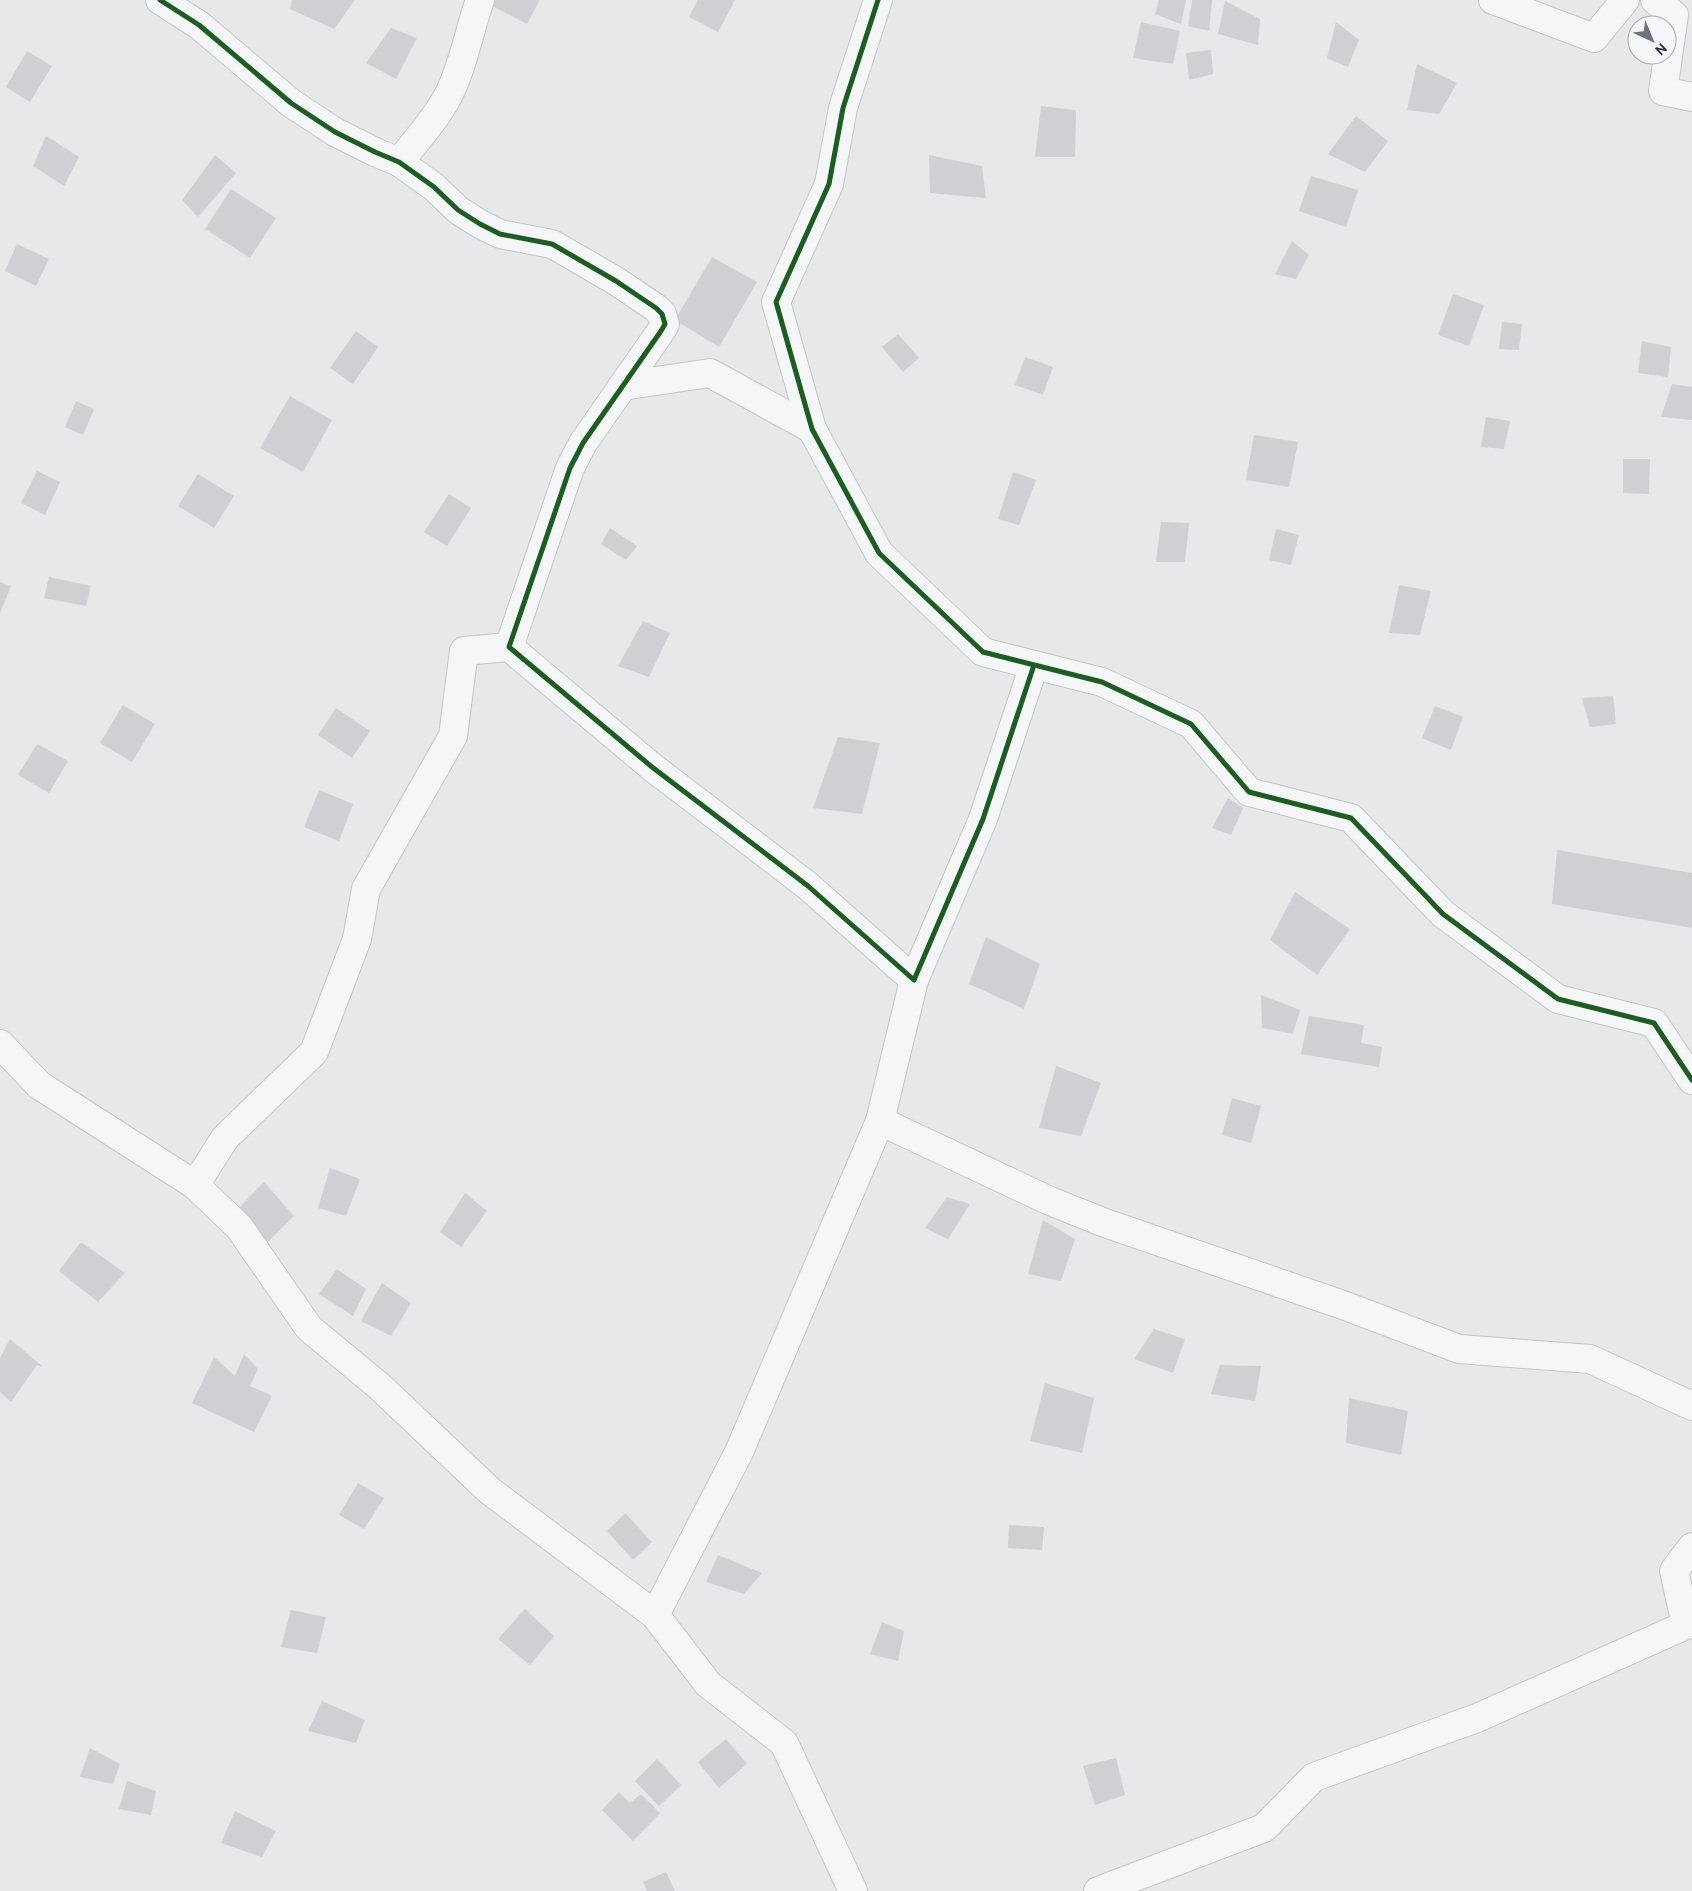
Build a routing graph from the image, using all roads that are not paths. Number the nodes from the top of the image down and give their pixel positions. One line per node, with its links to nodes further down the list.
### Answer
1 (160, 0): 8 (street)
2 (480, 0): 8 (street)
3 (878, 0): 10 (street)
4 (1492, 0): 5 (street)
5 (1625, 0)
6 (1655, 0): 7 (street)
7 (1692, 97)
8 (399, 162): 9 (street)
9 (622, 386): 10 (street); 11 (street)
10 (812, 429): 12 (street)
11 (508, 647): 13 (street); 17 (street)
12 (1034, 665): 13 (street); 15 (street)
13 (914, 980): 16 (street)
14 (0, 1044): 17 (street)
15 (1692, 1080)
16 (880, 1121): 18 (street); 20 (street)
17 (194, 1185): 20 (street)
18 (1692, 1406)
19 (1692, 1547): 22 (street)
20 (655, 1615): 21 (street)
21 (853, 1891)
22 (1098, 1891)

